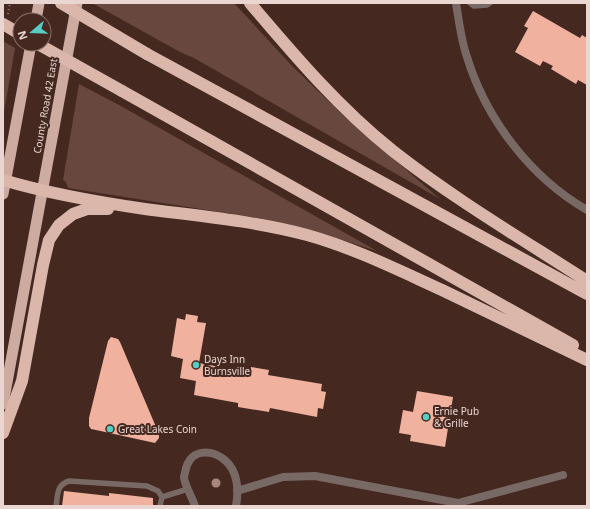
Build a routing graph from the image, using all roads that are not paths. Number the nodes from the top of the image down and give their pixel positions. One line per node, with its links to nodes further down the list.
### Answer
1 (61, 3): 17 (highway, bridge)
2 (76, 3): 12 (highway, County Road 42 East)
3 (250, 3): 16 (highway)
4 (456, 3): 15 (street)
5 (470, 3): 6 (lane)
6 (490, 3)
7 (3, 24): 8 (highway, bridge)
8 (12, 29)
9 (29, 52): 11 (highway)
10 (52, 52): 18 (highway, bridge)
11 (4, 180): 12 (highway); 13 (highway)
12 (42, 190): 14 (highway); 20 (highway, County Road 42 East)
13 (3, 194)
14 (145, 209): 19 (highway); 21 (highway)
15 (587, 210)
16 (587, 281)
17 (587, 294)
18 (587, 353)
19 (587, 360)
20 (3, 404)
21 (3, 433)
22 (563, 475): 24 (street)
23 (188, 489): 24 (street); 25 (lane); 28 (street)
24 (237, 491): 29 (street)
25 (162, 497): 26 (lane); 27 (lane)
26 (56, 506)
27 (160, 506)
28 (195, 506)
29 (236, 506)

